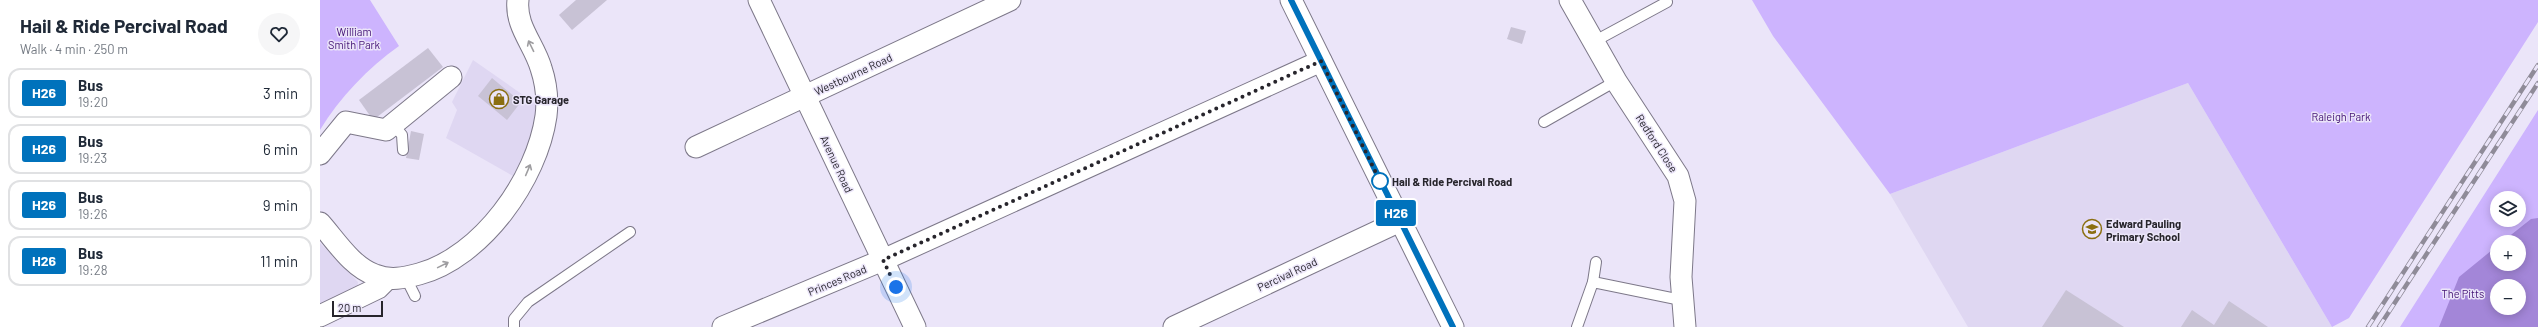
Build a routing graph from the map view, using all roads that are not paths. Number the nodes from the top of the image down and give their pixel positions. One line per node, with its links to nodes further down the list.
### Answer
1 (518, 0): 23 (street, one-way to 1)
2 (759, 0): 11 (street, Avenue Road)
3 (1010, 0): 11 (street, Westbourne Road)
4 (1291, 0): 8 (street)
5 (1570, 0): 7 (street, Redford Close)
6 (1667, 2): 7 (lane)
7 (1595, 41): 10 (street, Redford Close)
8 (1321, 61): 17 (street); 20 (street, Princes Road)
9 (452, 77): 13 (street)
10 (1616, 81): 12 (lane); 24 (street, Redford Close)
11 (805, 97): 14 (street, Westbourne Road); 20 (street, Avenue Road)
12 (1544, 122)
13 (393, 124): 15 (lane); 16 (street)
14 (696, 147)
15 (403, 150)
16 (320, 154)
17 (1400, 221): 29 (street, Percival Road); 30 (street)
18 (320, 224): 23 (street)
19 (630, 232): 26 (lane)
20 (883, 260): 27 (street, Princes Road); 28 (street, Avenue Road)
21 (1596, 262): 22 (lane)
22 (1593, 282): 24 (lane); 31 (lane)
23 (403, 284): 25 (street)
24 (1681, 300): 32 (street, Redford Close)
25 (320, 316)
26 (514, 327)
27 (723, 327)
28 (914, 327)
29 (1174, 327)
30 (1453, 327)
31 (1577, 327)
32 (1685, 327)

